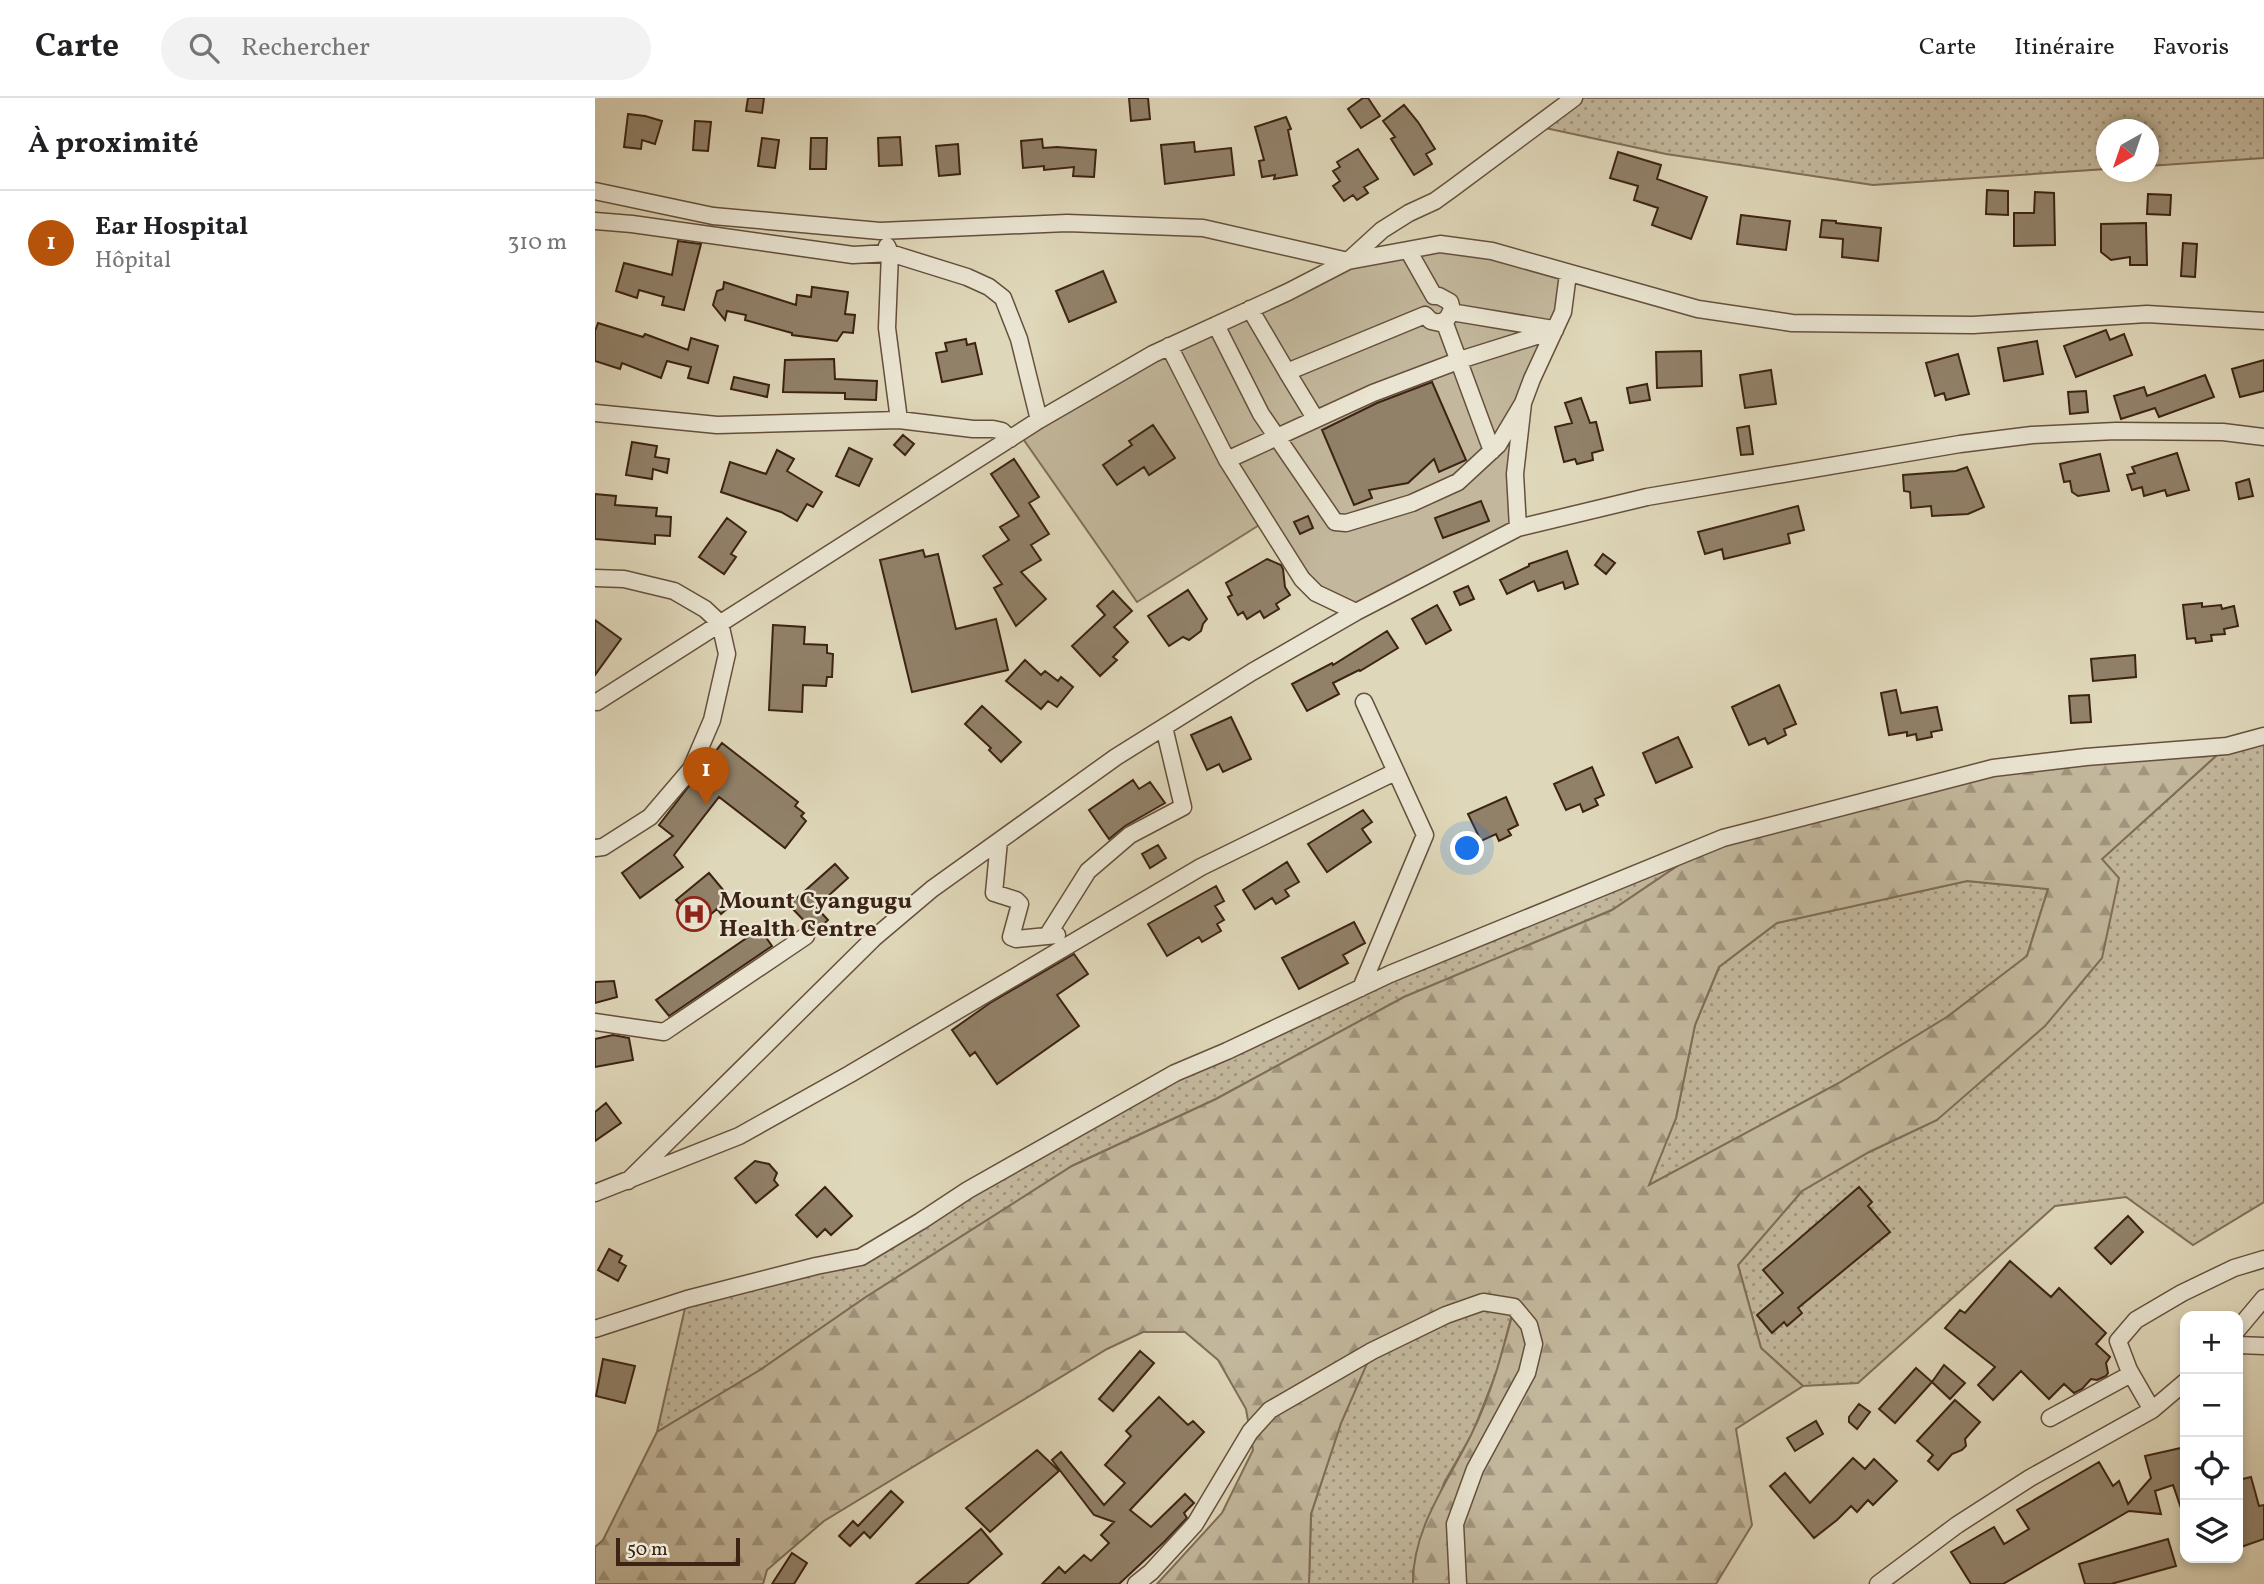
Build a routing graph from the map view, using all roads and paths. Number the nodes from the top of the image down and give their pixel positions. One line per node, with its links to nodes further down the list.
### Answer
1 (1574, 98): 7 (street)
2 (595, 191): 4 (street)
3 (595, 221): 6 (street)
4 (880, 231): 6 (street); 7 (street)
5 (1408, 250): 7 (street); 8 (street); 10 (street)
6 (890, 253): 20 (street); 21 (street)
7 (1348, 261): 9 (street)
8 (1568, 274): 11 (street); 13 (street)
9 (1250, 309): 12 (street); 16 (street)
10 (1447, 317): 13 (street); 15 (street); 16 (street)
11 (2264, 321)
12 (1216, 325): 14 (street); 23 (street)
13 (1555, 330): 15 (street); 17 (street)
14 (1169, 346): 21 (street); 26 (street)
15 (1458, 361): 19 (street); 25 (street)
16 (1287, 372): 19 (street)
17 (1523, 403): 25 (street); 27 (street)
18 (595, 413): 20 (street)
19 (1315, 418): 23 (street)
20 (899, 420): 24 (street)
21 (1039, 420): 24 (street)
22 (2264, 437): 27 (street)
23 (1277, 438): 25 (street); 26 (street)
24 (1010, 439): 30 (street)
25 (1492, 451)
26 (1227, 460): 29 (street)
27 (1518, 528): 29 (street)
28 (595, 578): 30 (street)
29 (1356, 612): 33 (street)
30 (720, 623): 31 (street); 37 (street)
31 (597, 702)
32 (1364, 702): 35 (street)
33 (1164, 727): 36 (street); 40 (street)
34 (2264, 736): 41 (street)
35 (1395, 772): 38 (street); 41 (street)
36 (999, 841): 40 (street); 43 (street)
37 (595, 848)
38 (1087, 933): 40 (street); 43 (street)
39 (806, 936): 42 (street)
40 (1047, 936)
41 (1361, 988): 48 (street)
42 (595, 1022)
43 (628, 1181): 44 (street)
44 (595, 1193)
45 (2264, 1259): 51 (street)
46 (2264, 1298): 47 (street)
47 (2243, 1323)
48 (595, 1329)
49 (2243, 1345): 50 (street)
50 (2264, 1346)
51 (2131, 1374): 53 (street); 54 (street)
52 (2180, 1386): 53 (street)
53 (2152, 1410): 57 (street)
54 (2050, 1418)
55 (1136, 1584): 56 (street)
56 (1458, 1584)
57 (1878, 1584)

